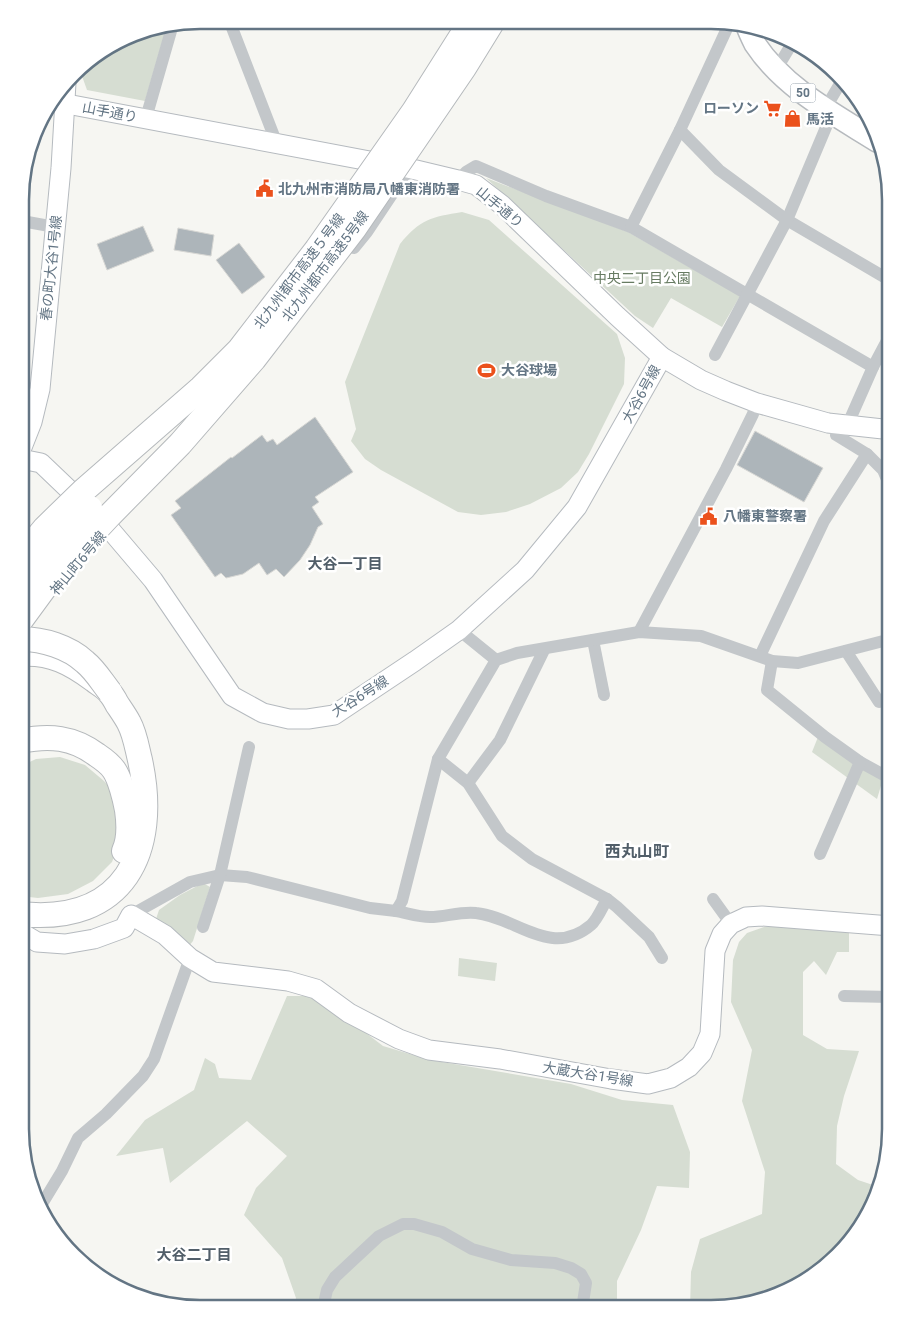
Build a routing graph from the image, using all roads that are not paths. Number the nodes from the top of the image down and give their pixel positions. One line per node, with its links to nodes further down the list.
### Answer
1 (232, 29): 16 (street)
2 (466, 29): 38 (highway, 北九州都市高速５号線, bridge)
3 (488, 29): 28 (highway, 北九州都市高速5号線, bridge)
4 (726, 30): 14 (street)
5 (171, 31): 13 (street)
6 (751, 34): 8 (main road, 50)
7 (789, 48): 8 (street)
8 (776, 70): 12 (main road, 50)
9 (839, 87): 12 (street)
10 (60, 102): 13 (street, 山手通り)
11 (58, 105): 21 (street, 春の町大谷1号線)
12 (828, 111): 15 (main road, 50); 19 (street)
13 (146, 118): 16 (street, 山手通り)
14 (680, 130): 19 (street); 22 (street)
15 (870, 137)
16 (277, 144): 17 (street, 山手通り)
17 (412, 169): 18 (street, 山手通り); 37 (street)
18 (458, 180): 22 (street); 27 (street, 山手通り)
19 (787, 220): 23 (street); 24 (street)
20 (29, 222): 21 (street)
21 (55, 227): 32 (street, 春の町大谷1号線)
22 (630, 227): 24 (street)
23 (882, 276)
24 (748, 294): 26 (street); 29 (street)
25 (882, 350): 29 (street)
26 (715, 355)
27 (662, 357): 30 (street, 山手通り); 41 (street, 大谷6号線)
28 (254, 359): 39 (highway, bridge); 40 (highway, bridge)
29 (873, 368): 31 (street)
30 (757, 403): 31 (street, 山手通り); 42 (street)
31 (847, 426): 33 (street, 山手通り); 34 (street)
32 (29, 430)
33 (882, 430)
34 (867, 454): 36 (street); 50 (street)
35 (29, 461): 37 (street, 大谷6号線)
36 (882, 468)
37 (108, 527): 41 (street, 大谷6号線); 43 (street, 神山町6号線)
38 (29, 547)
39 (29, 576)
40 (29, 609)
41 (459, 630): 51 (street)
42 (639, 632): 45 (street); 50 (street)
43 (29, 634)
44 (29, 639): 52 (highway, bridge)
45 (593, 640): 47 (street); 53 (street)
46 (882, 641): 48 (street)
47 (544, 650): 51 (street); 61 (street)
48 (846, 651): 50 (street); 54 (street)
49 (29, 654): 52 (highway, bridge)
50 (766, 659): 59 (street)
51 (496, 660): 58 (street)
52 (110, 692): 69 (highway)
53 (604, 696)
54 (879, 702)
55 (29, 740): 62 (highway)
56 (249, 747): 64 (street)
57 (29, 755): 62 (highway)
58 (438, 759): 61 (street); 68 (street)
59 (860, 762): 60 (street); 63 (street)
60 (882, 774)
61 (468, 783): 65 (street)
62 (125, 798): 67 (highway)
63 (820, 854)
64 (220, 874): 68 (street); 70 (street); 73 (street)
65 (607, 899): 68 (street); 76 (street)
66 (713, 899): 71 (street)
67 (29, 903)
68 (396, 911)
69 (29, 915)
70 (131, 915): 74 (street); 75 (street)
71 (731, 924): 72 (street); 75 (street, 大蔵大谷1号線)
72 (882, 925)
73 (203, 928)
74 (29, 937)
75 (190, 958): 79 (street)
76 (662, 958)
77 (844, 996): 78 (street)
78 (882, 997)
79 (44, 1200)
80 (325, 1300): 81 (street)
81 (583, 1300)

